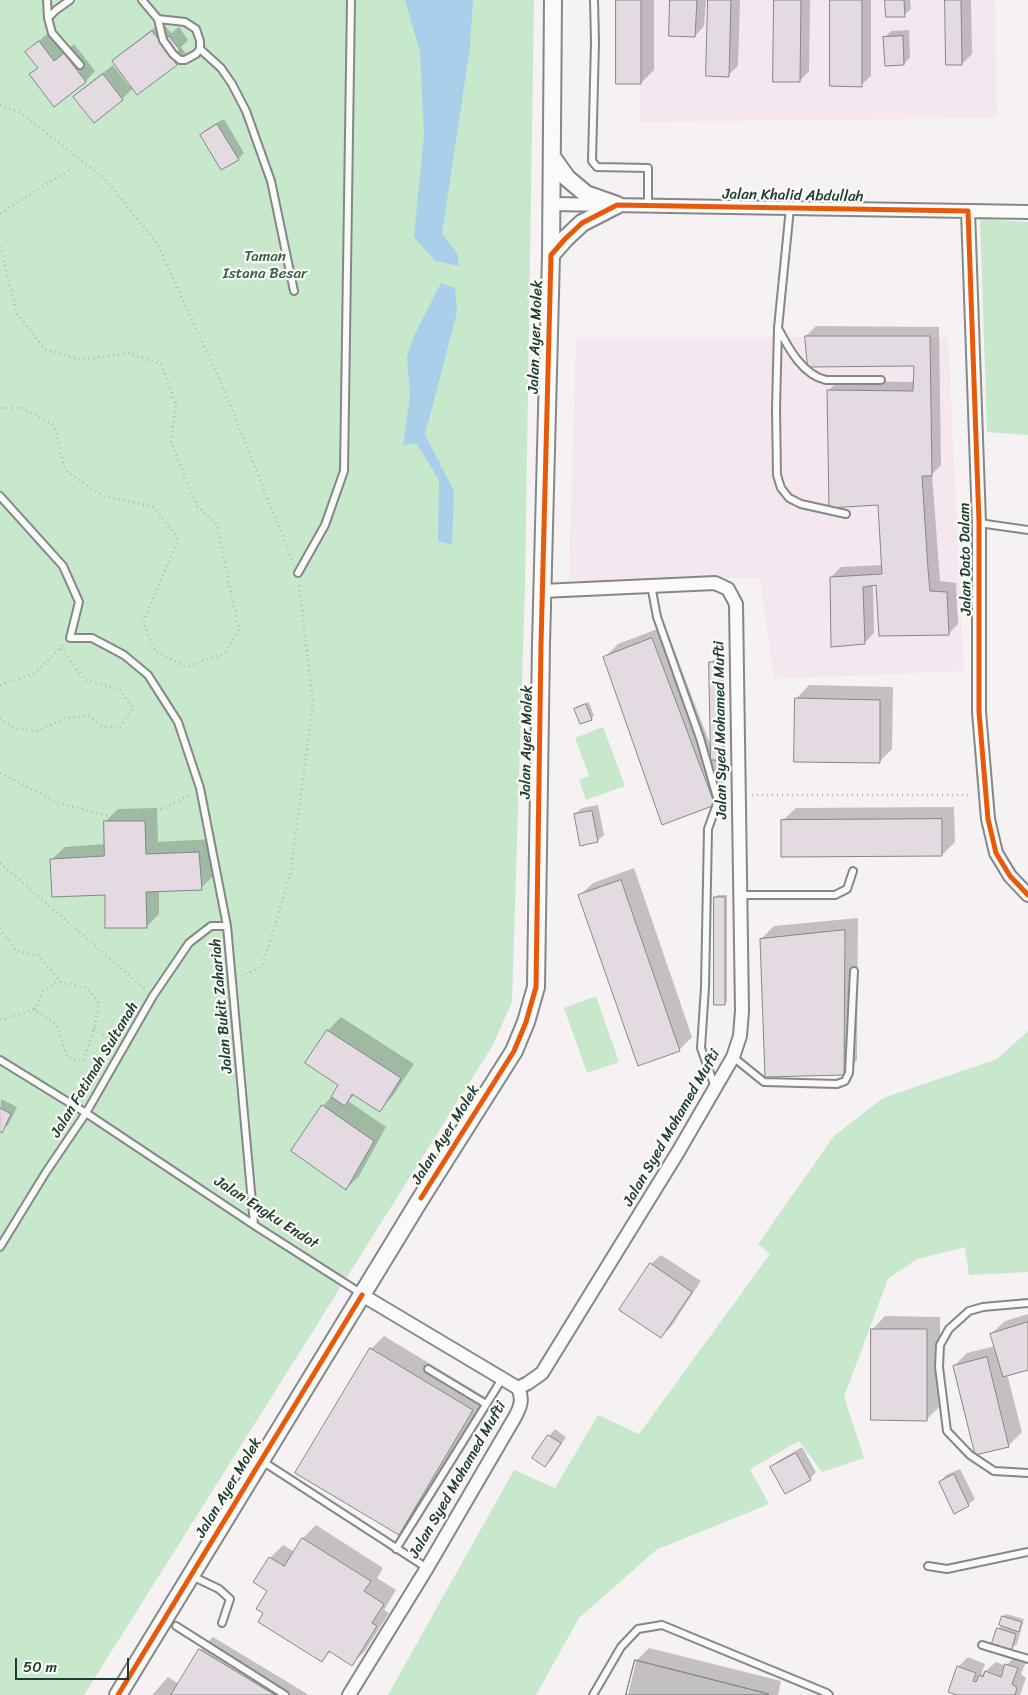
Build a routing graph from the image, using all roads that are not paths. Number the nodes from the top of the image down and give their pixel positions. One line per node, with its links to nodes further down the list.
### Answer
1 (47, 0): 7 (lane)
2 (70, 0): 7 (lane)
3 (142, 0): 8 (lane)
4 (351, 0): 26 (lane)
5 (553, 0): 11 (main road, Jalan Ayer Molek)
6 (594, 0): 14 (lane)
7 (48, 18): 10 (lane)
8 (158, 19): 9 (lane); 9 (lane)
9 (200, 49): 19 (lane)
10 (80, 65)
11 (552, 157): 12 (main road, Jalan Ayer Molek); 13 (main road)
12 (552, 204): 13 (street, Jalan Khalid Abdullah); 18 (main road, Jalan Ayer Molek)
13 (617, 205): 14 (street, Jalan Khalid Abdullah); 18 (main road)
14 (648, 206): 15 (street, Jalan Khalid Abdullah)
15 (790, 208): 16 (street, Jalan Khalid Abdullah); 20 (lane)
16 (968, 211): 17 (street, Jalan Khalid Abdullah); 24 (street, Jalan Dato Dalam)
17 (1028, 212)
18 (551, 255): 28 (main road, Jalan Ayer Molek)
19 (294, 291)
20 (778, 328): 21 (lane); 23 (lane)
21 (881, 380)
22 (0, 496): 32 (lane, Jalan Bukit Zahariah)
23 (846, 514)
24 (979, 523): 25 (lane); 31 (street, Jalan Dato Dalam)
25 (1028, 530)
26 (298, 573)
27 (651, 585): 28 (street, Jalan Syed Mohamed Mufti); 30 (street, Jalan Syed Mohamed Mufti); 36 (lane)
28 (542, 591): 40 (main road, Jalan Ayer Molek)
29 (853, 872): 30 (lane)
30 (740, 895): 34 (street, Jalan Syed Mohamed Mufti)
31 (1028, 895)
32 (227, 926): 37 (lane, Jalan Fatimah Sultanah); 38 (lane, Jalan Bukit Zahariah)
33 (854, 971): 34 (lane)
34 (733, 1057): 36 (street, Jalan Syed Mohamed Mufti)
35 (0, 1060): 37 (lane, Jalan Engku Endot)
36 (715, 1088): 44 (street, Jalan Syed Mohamed Mufti)
37 (86, 1113): 38 (lane, Jalan Engku Endot); 39 (lane, Jalan Fatimah Sultanah)
38 (254, 1225): 40 (lane, Jalan Engku Endot)
39 (0, 1248)
40 (362, 1295): 43 (street, Jalan Engku Endot); 46 (main road, Jalan Ayer Molek)
41 (1028, 1304): 47 (lane)
42 (428, 1369): 45 (lane)
43 (502, 1379): 44 (street, Jalan Engku Endot); 45 (lane)
44 (518, 1388): 51 (street, Jalan Syed Mohamed Mufti)
45 (486, 1404): 48 (lane)
46 (261, 1461): 48 (lane); 52 (main road, Jalan Ayer Molek)
47 (1028, 1473)
48 (396, 1549): 51 (lane)
49 (1028, 1552): 50 (lane)
50 (928, 1566)
51 (426, 1568): 59 (street, Jalan Syed Mohamed Mufti)
52 (191, 1575): 53 (lane); 57 (main road, Jalan Ayer Molek)
53 (222, 1623)
54 (176, 1626): 58 (lane)
55 (982, 1645): 56 (lane)
56 (1028, 1660)
57 (118, 1695)
58 (285, 1695)
59 (349, 1695)
60 (593, 1695): 61 (lane)
61 (829, 1695)

